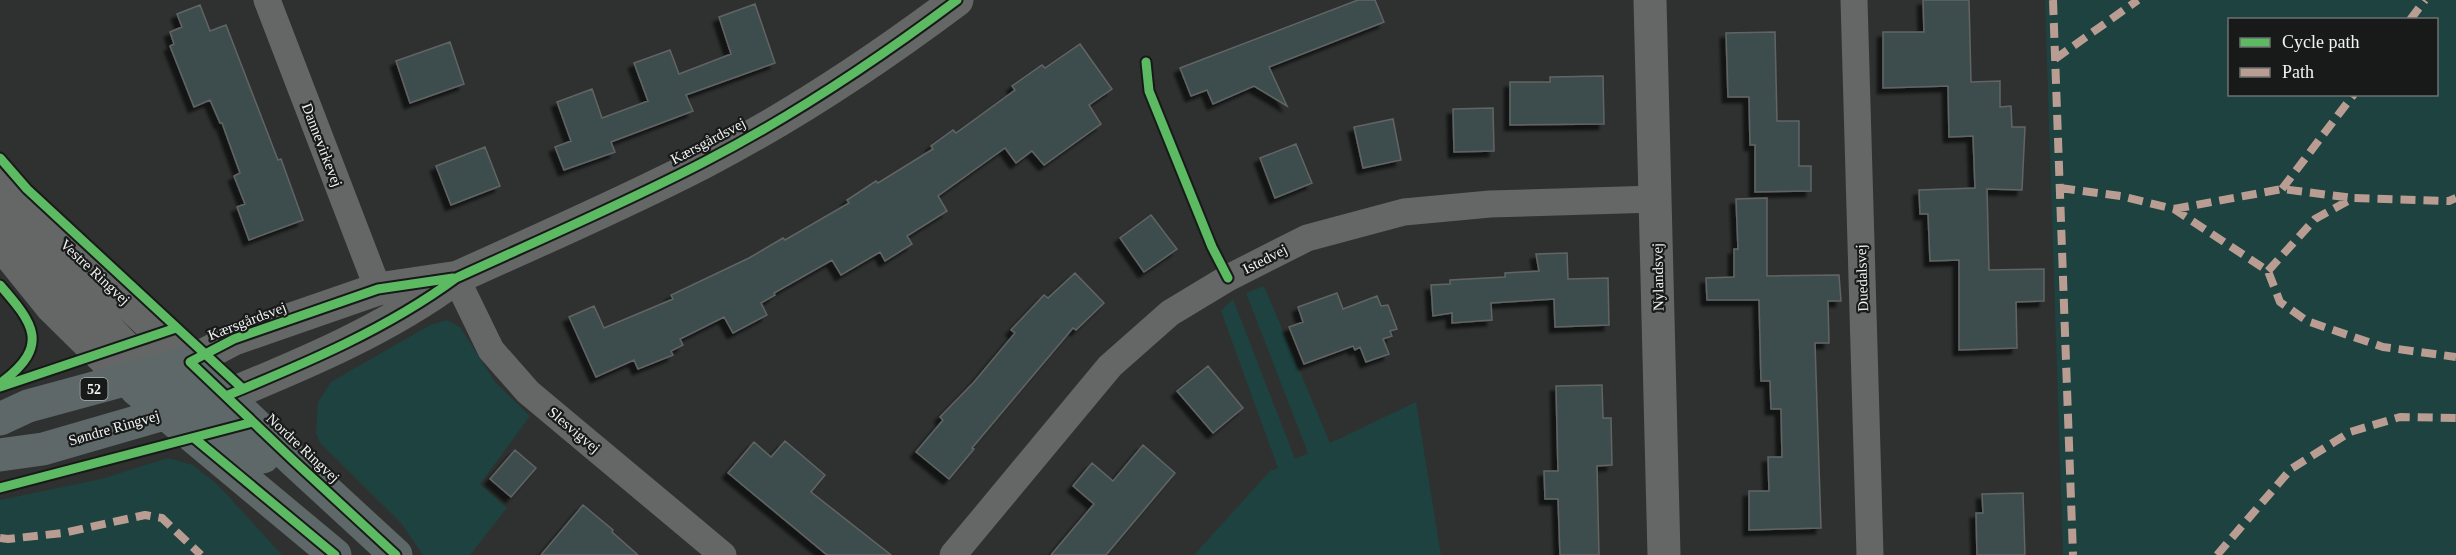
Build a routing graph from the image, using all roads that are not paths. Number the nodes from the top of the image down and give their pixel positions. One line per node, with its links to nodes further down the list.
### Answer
1 (267, 0): 10 (street, Dannevirkevej)
2 (957, 0): 9 (street, Kærsgårdsvej)
3 (1650, 0): 6 (street, Nylandsvej)
4 (1854, 0): 23 (street, Duedalsvej)
5 (0, 181): 11 (street, Vestre Ringvej)
6 (1656, 199): 21 (street, Istedvej); 22 (street, Nylandsvej)
7 (0, 218): 12 (street)
8 (0, 243): 12 (street)
9 (456, 278): 10 (street, Kærsgårdsvej); 13 (street, Kærsgårdsvej); 20 (street, Slesvigvej)
10 (378, 289): 11 (street, Kærsgårdsvej)
11 (190, 362): 12 (main road, 52); 13 (main road, Nordre Ringvej)
12 (141, 376): 13 (main road); 14 (main road, 52); 15 (main road, 52)
13 (213, 400): 14 (main road, Søndre Ringvej); 18 (main road); 19 (main road, Nordre Ringvej)
14 (165, 414): 16 (main road, Søndre Ringvej); 17 (main road, 52)
15 (0, 419)
16 (0, 455)
17 (335, 555)
18 (371, 555)
19 (396, 555)
20 (723, 555)
21 (953, 555)
22 (1664, 555)
23 (1870, 555)

